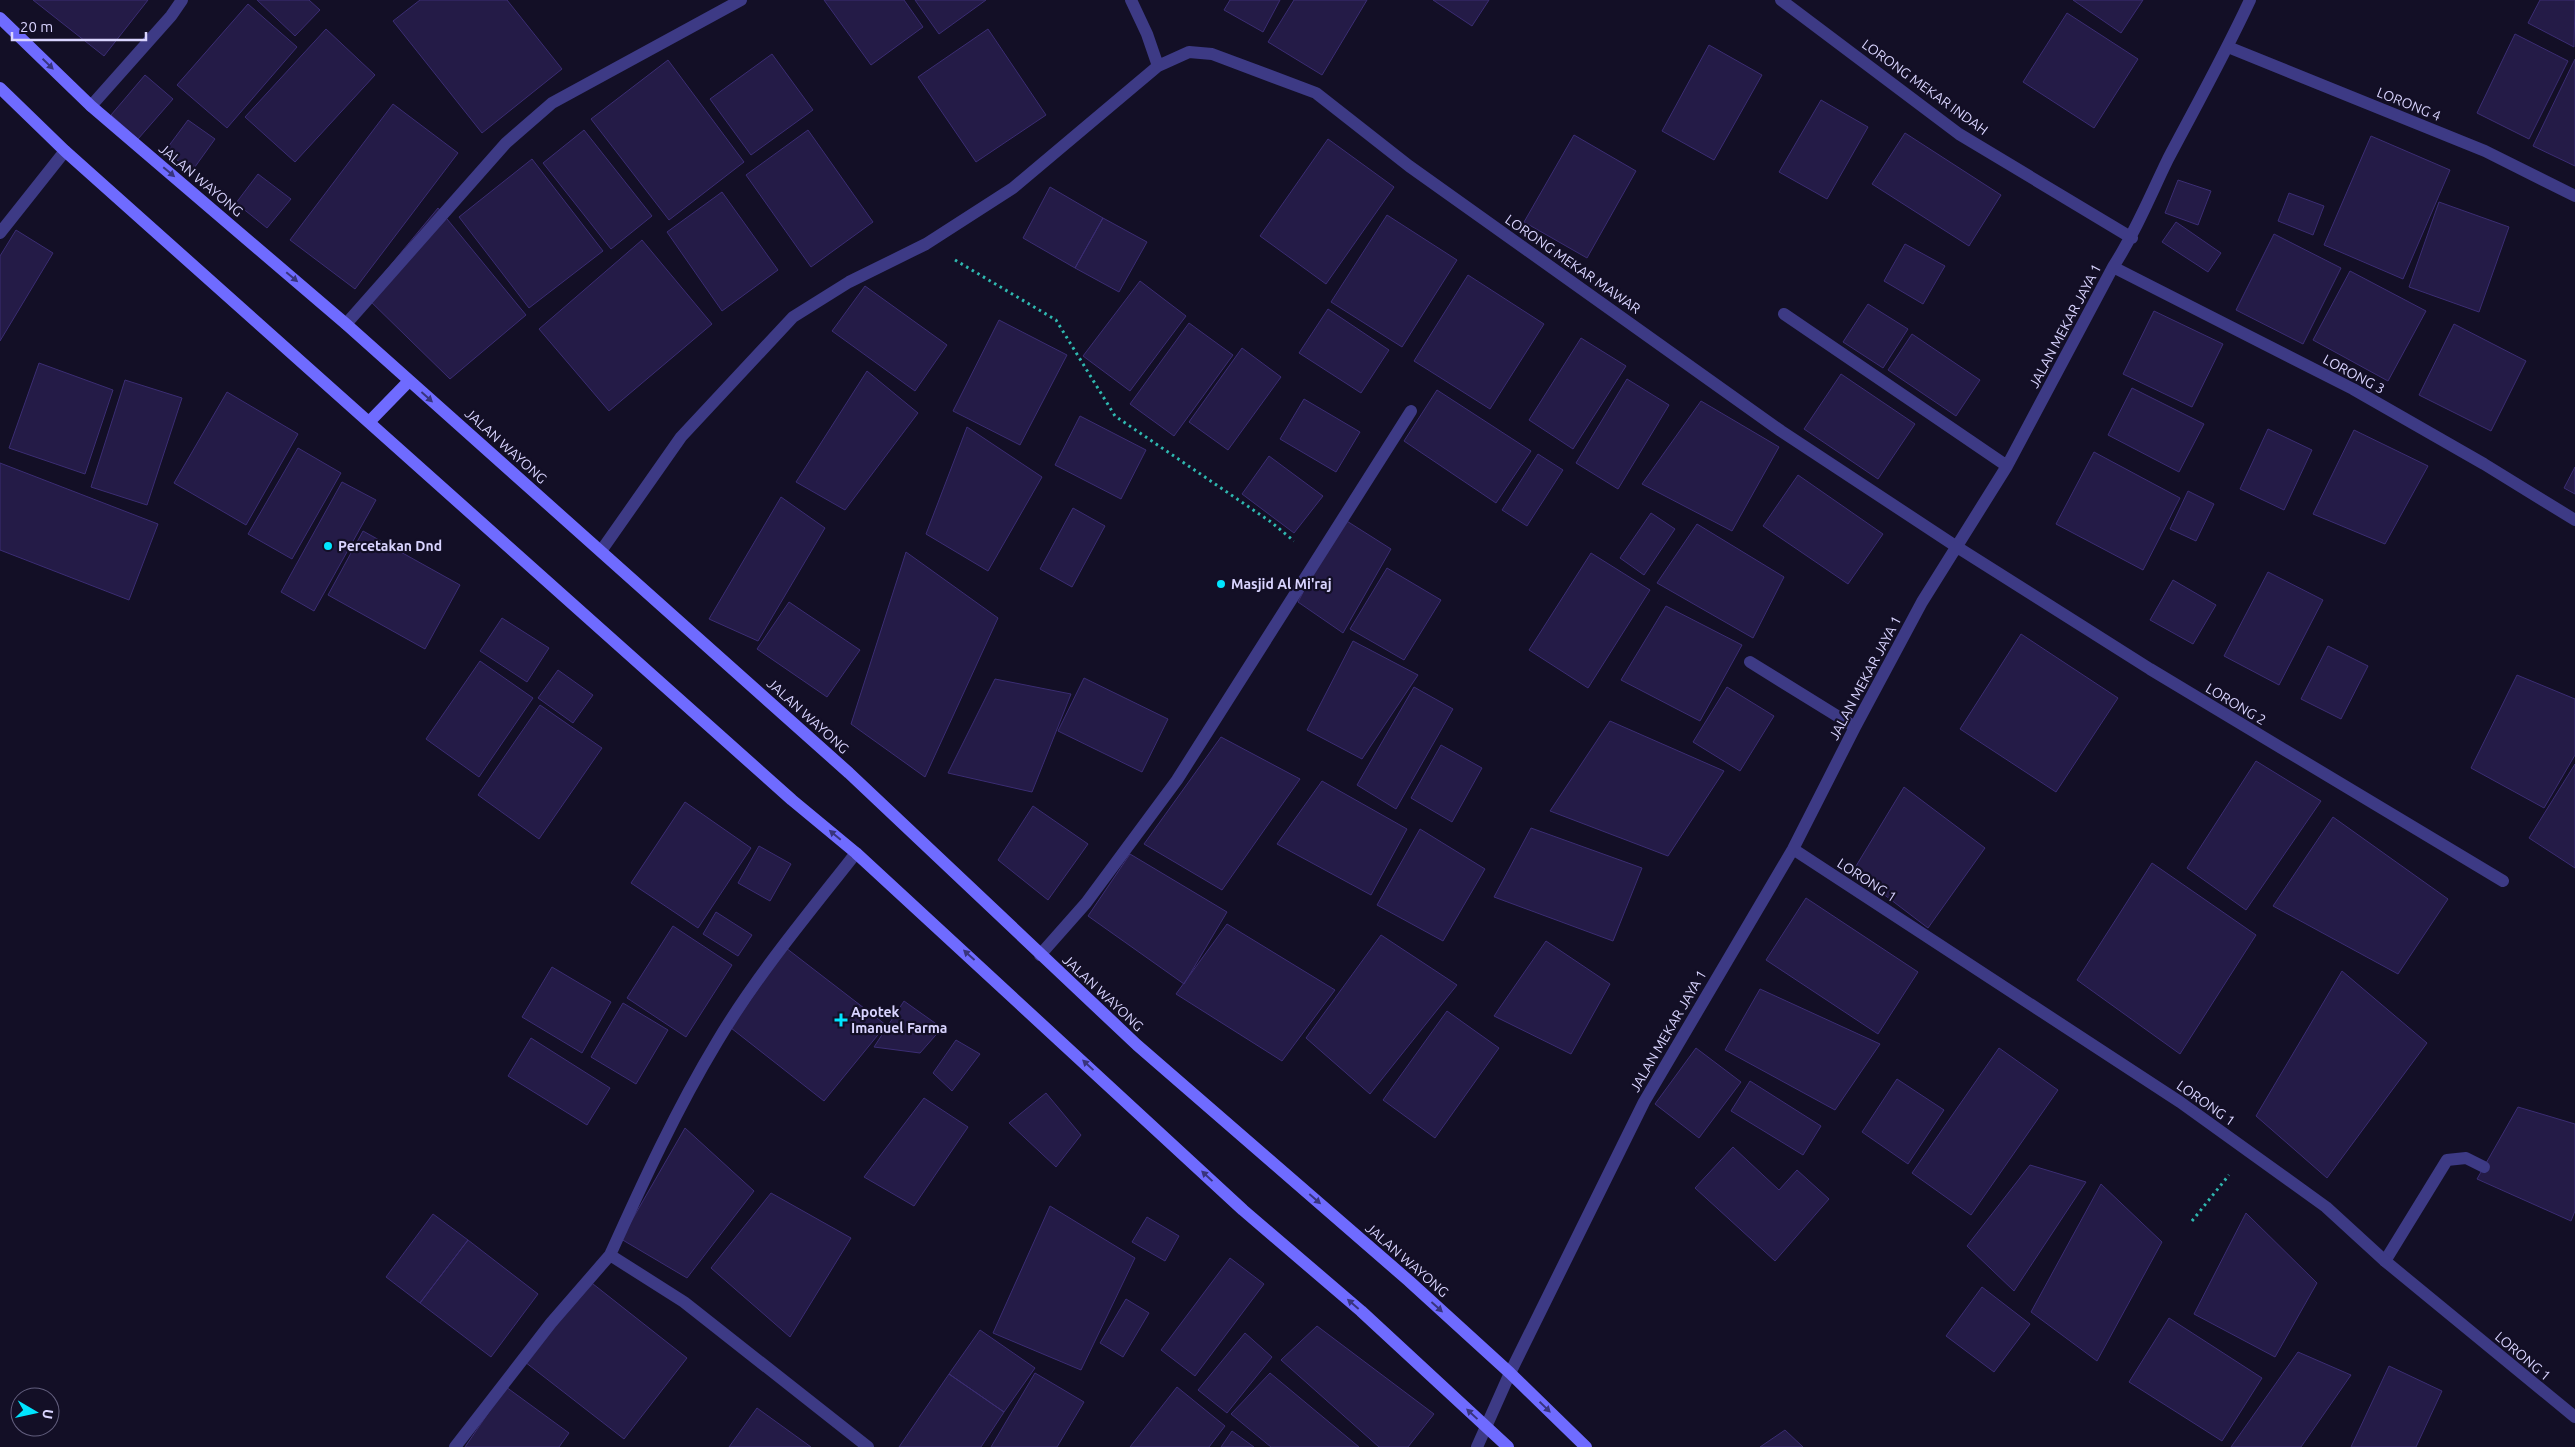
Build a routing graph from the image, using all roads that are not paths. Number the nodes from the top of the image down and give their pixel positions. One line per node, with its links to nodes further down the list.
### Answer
1 (182, 0): 10 (street)
2 (741, 0): 17 (street)
3 (1131, 0): 8 (street)
4 (1781, 0): 14 (street, LORONG MEKAR INDAH)
5 (2250, 0): 7 (street, JALAN MEKAR JAYA 1)
6 (0, 18): 10 (street, JALAN WAYONG, one-way to 10)
7 (2228, 47): 12 (street, LORONG 4); 14 (street, JALAN MEKAR JAYA 1)
8 (1158, 66): 23 (street, LORONG MEKAR MAWAR); 24 (street, LORONG MEKAR MAWAR)
9 (0, 88): 11 (street)
10 (91, 106): 17 (street, JALAN WAYONG, one-way to 17)
11 (65, 152): 13 (street); 20 (street)
12 (2575, 196)
13 (0, 233)
14 (2132, 238): 15 (street, JALAN MEKAR JAYA 1)
15 (2113, 267): 21 (street, JALAN MEKAR JAYA 1); 22 (street, LORONG 3)
16 (1784, 314): 21 (street)
17 (346, 324): 18 (street, JALAN WAYONG)
18 (409, 380): 20 (street); 24 (street, JALAN WAYONG, one-way to 24)
19 (1411, 411): 30 (street)
20 (370, 422): 28 (street, one-way to 20)
21 (2007, 466): 23 (street, JALAN MEKAR JAYA 1)
22 (2575, 520)
23 (1957, 547): 26 (street, JALAN MEKAR JAYA 1); 29 (street, LORONG 2)
24 (601, 551): 30 (street, JALAN WAYONG)
25 (1750, 662): 26 (street)
26 (1855, 727): 27 (street, JALAN MEKAR JAYA 1)
27 (1793, 849): 33 (street, LORONG 1); 34 (street, JALAN MEKAR JAYA 1)
28 (856, 853): 32 (street); 36 (street, one-way to 28)
29 (2503, 882)
30 (1040, 955): 34 (street, JALAN WAYONG, one-way to 34)
31 (2484, 1167): 33 (street)
32 (610, 1255): 37 (street); 38 (street)
33 (2385, 1261): 35 (street, LORONG 1)
34 (1510, 1372): 36 (street, JALAN MEKAR JAYA 1); 41 (street, JALAN WAYONG, one-way to 41)
35 (2575, 1417)
36 (1487, 1427): 39 (street, JALAN MEKAR JAYA 1); 40 (street)
37 (455, 1447)
38 (868, 1447)
39 (1477, 1447)
40 (1508, 1447)
41 (1586, 1447)

